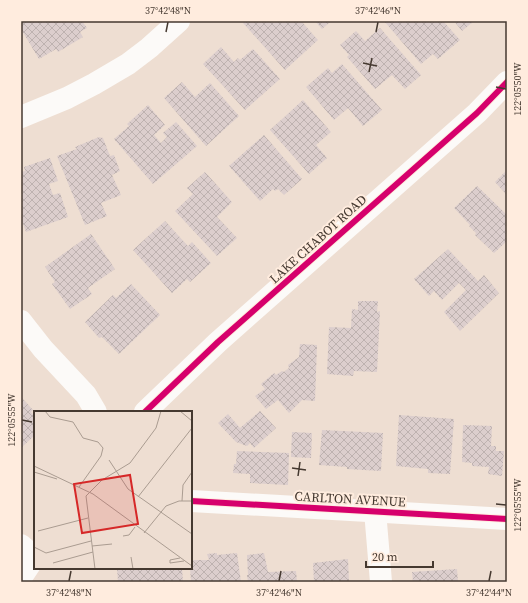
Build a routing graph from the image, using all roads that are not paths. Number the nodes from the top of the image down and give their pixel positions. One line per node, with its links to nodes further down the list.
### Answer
1 (178, 21): 3 (street)
2 (507, 82): 6 (street, LAKE CHABOT ROAD)
3 (21, 117)
4 (21, 321): 5 (street)
5 (95, 411)
6 (146, 411)
7 (192, 501): 8 (street, CARLTON AVENUE)
8 (375, 511): 9 (street, CARLTON AVENUE); 14 (street)
9 (507, 519)
10 (21, 545): 11 (street)
11 (34, 556)
12 (34, 558): 13 (street)
13 (21, 578)
14 (381, 582)

